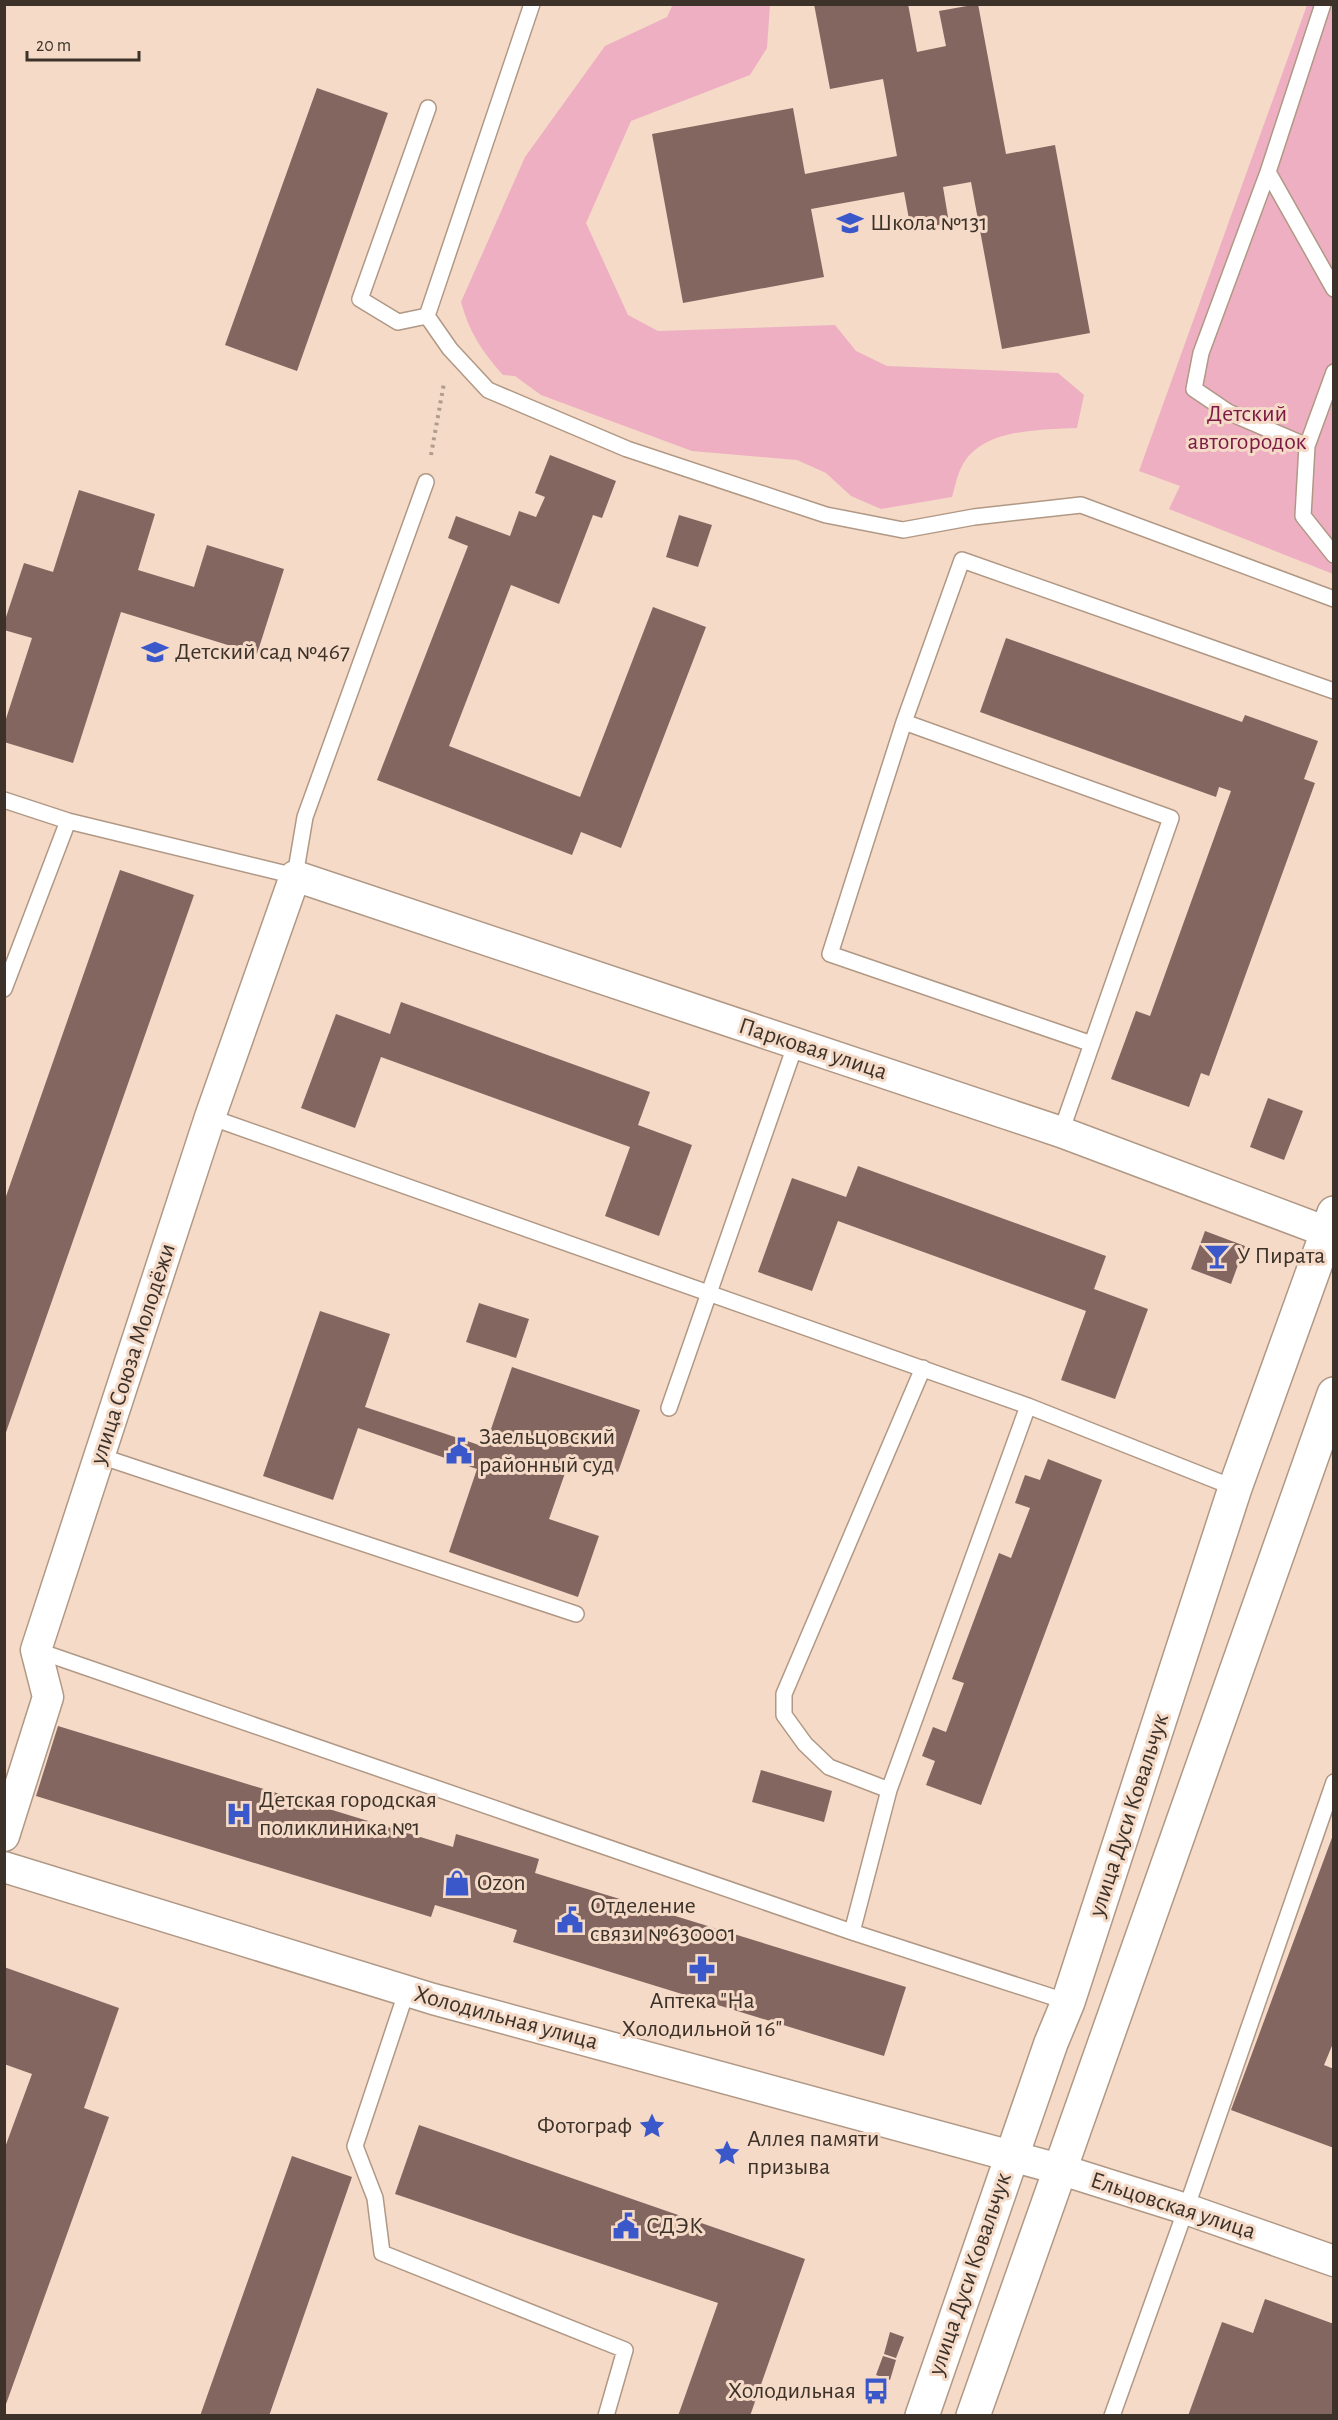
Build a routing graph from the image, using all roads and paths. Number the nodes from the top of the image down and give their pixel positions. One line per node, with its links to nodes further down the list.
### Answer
1 (532, 4): 6 (lane)
2 (1323, 4): 4 (lane)
3 (428, 108): 6 (lane)
4 (1268, 172): 5 (lane); 9 (lane)
5 (1333, 287)
6 (427, 316): 7 (lane)
7 (450, 349): 10 (path); 12 (lane)
8 (1334, 372): 9 (lane)
9 (1307, 446): 11 (lane)
10 (426, 482): 17 (lane)
11 (1334, 555)
12 (1334, 599)
13 (1334, 691): 14 (lane)
14 (904, 722): 20 (lane); 20 (lane)
15 (4, 800): 16 (lane)
16 (68, 821): 17 (lane); 18 (lane)
17 (295, 876): 19 (street, Парковая улица); 21 (street, улица Союза Молодёжи)
18 (4, 989)
19 (796, 1043): 22 (street, Парковая улица); 24 (lane)
20 (1092, 1044): 22 (lane)
21 (210, 1117): 24 (lane); 29 (street, улица Союза Молодёжи)
22 (1061, 1132): 23 (street, Парковая улица)
23 (1330, 1222): 30 (main road, улица Дуси Ковальчук)
24 (709, 1293): 25 (lane); 28 (lane)
25 (923, 1368): 27 (lane); 34 (lane)
26 (1334, 1394): 41 (main road, улица Дуси Ковальчук)
27 (1028, 1406): 30 (lane); 34 (lane)
28 (669, 1408)
29 (100, 1456): 31 (lane); 32 (street, улица Союза Молодёжи)
30 (1235, 1488): 39 (main road, улица Дуси Ковальчук)
31 (576, 1614)
32 (36, 1650): 35 (street); 37 (lane)
33 (1334, 1782): 42 (lane)
34 (889, 1790): 37 (lane)
35 (4, 1836)
36 (4, 1867): 38 (street, Холодильная улица)
37 (852, 1932): 39 (lane)
38 (407, 1990): 40 (street, Холодильная улица); 44 (lane)
39 (1068, 2002): 40 (main road, улица Дуси Ковальчук)
40 (1011, 2156): 41 (street, Ельцовская улица); 45 (main road, улица Дуси Ковальчук)
41 (1059, 2169): 42 (street, Ельцовская улица); 46 (main road, улица Дуси Ковальчук)
42 (1186, 2208): 43 (street, Ельцовская улица); 47 (lane)
43 (1334, 2261)
44 (606, 2415)
45 (922, 2415)
46 (973, 2415)
47 (1112, 2415)

